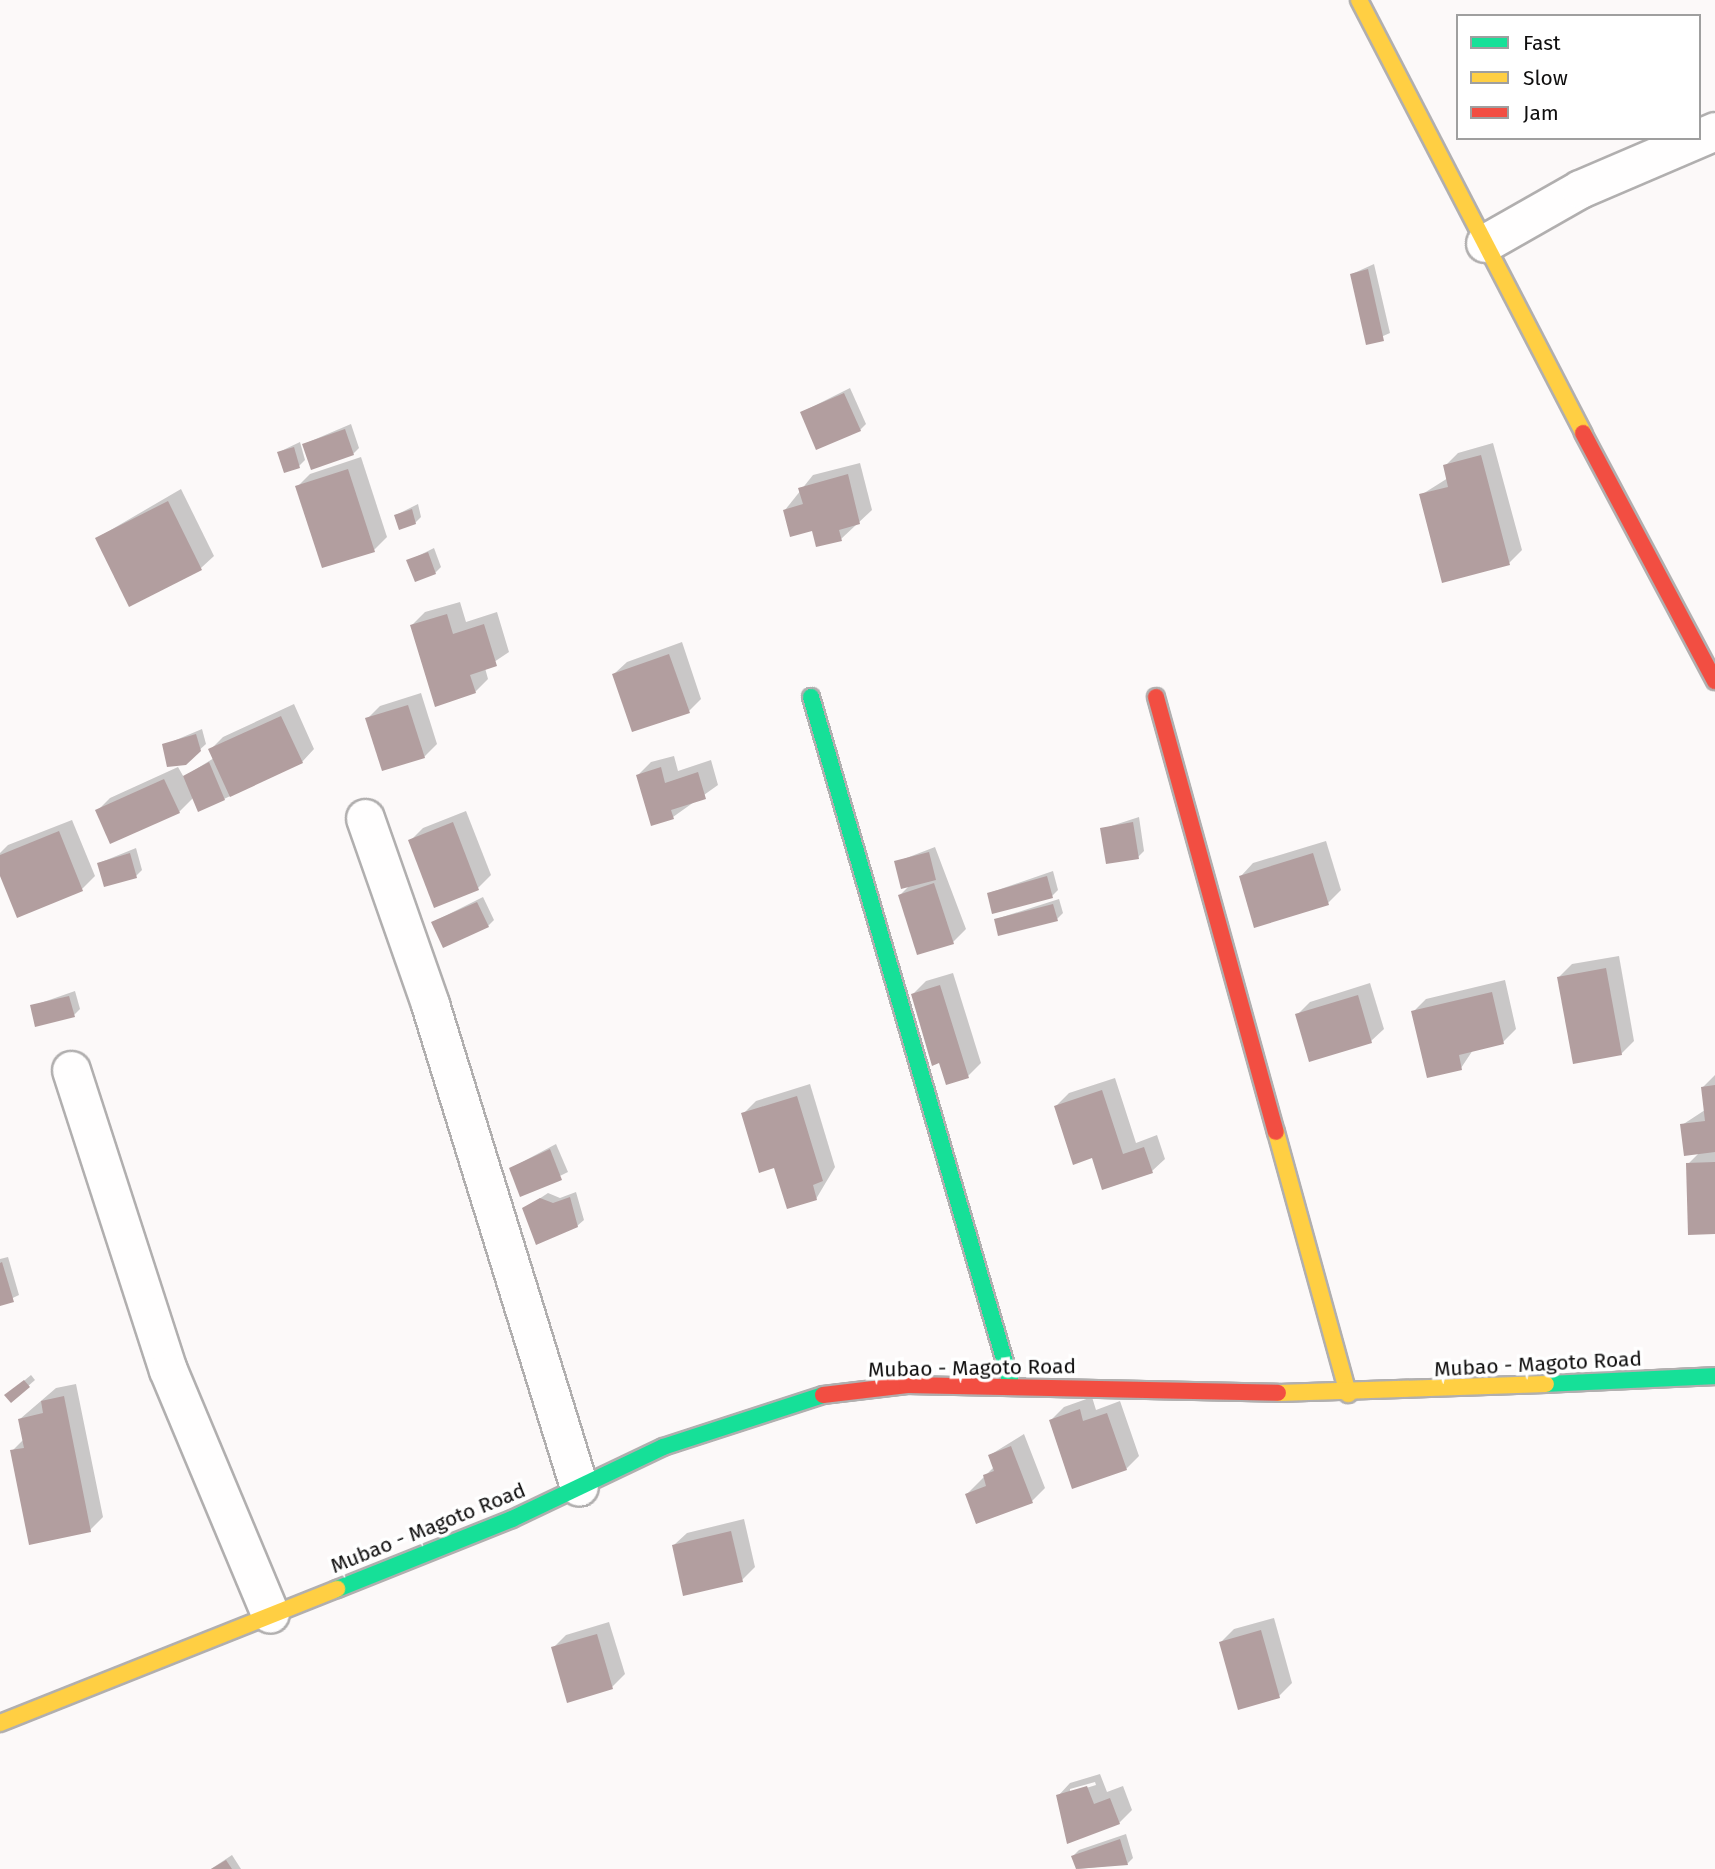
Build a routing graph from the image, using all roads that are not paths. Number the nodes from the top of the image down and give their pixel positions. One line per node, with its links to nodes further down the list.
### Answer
1 (1359, 0): 3 (street)
2 (1694, 140): 3 (street)
3 (1485, 243): 4 (street)
4 (1715, 681)
5 (811, 697): 10 (street)
6 (1156, 697): 11 (street)
7 (365, 818): 12 (street)
8 (71, 1070): 13 (street)
9 (1715, 1376): 11 (street, Mubao - Magoto Road)
10 (1012, 1386): 11 (street, Mubao - Magoto Road); 12 (street, Mubao - Magoto Road)
11 (1348, 1394)
12 (579, 1487): 13 (street, Mubao - Magoto Road)
13 (270, 1614): 14 (street, Mubao - Magoto Road)
14 (0, 1723)

